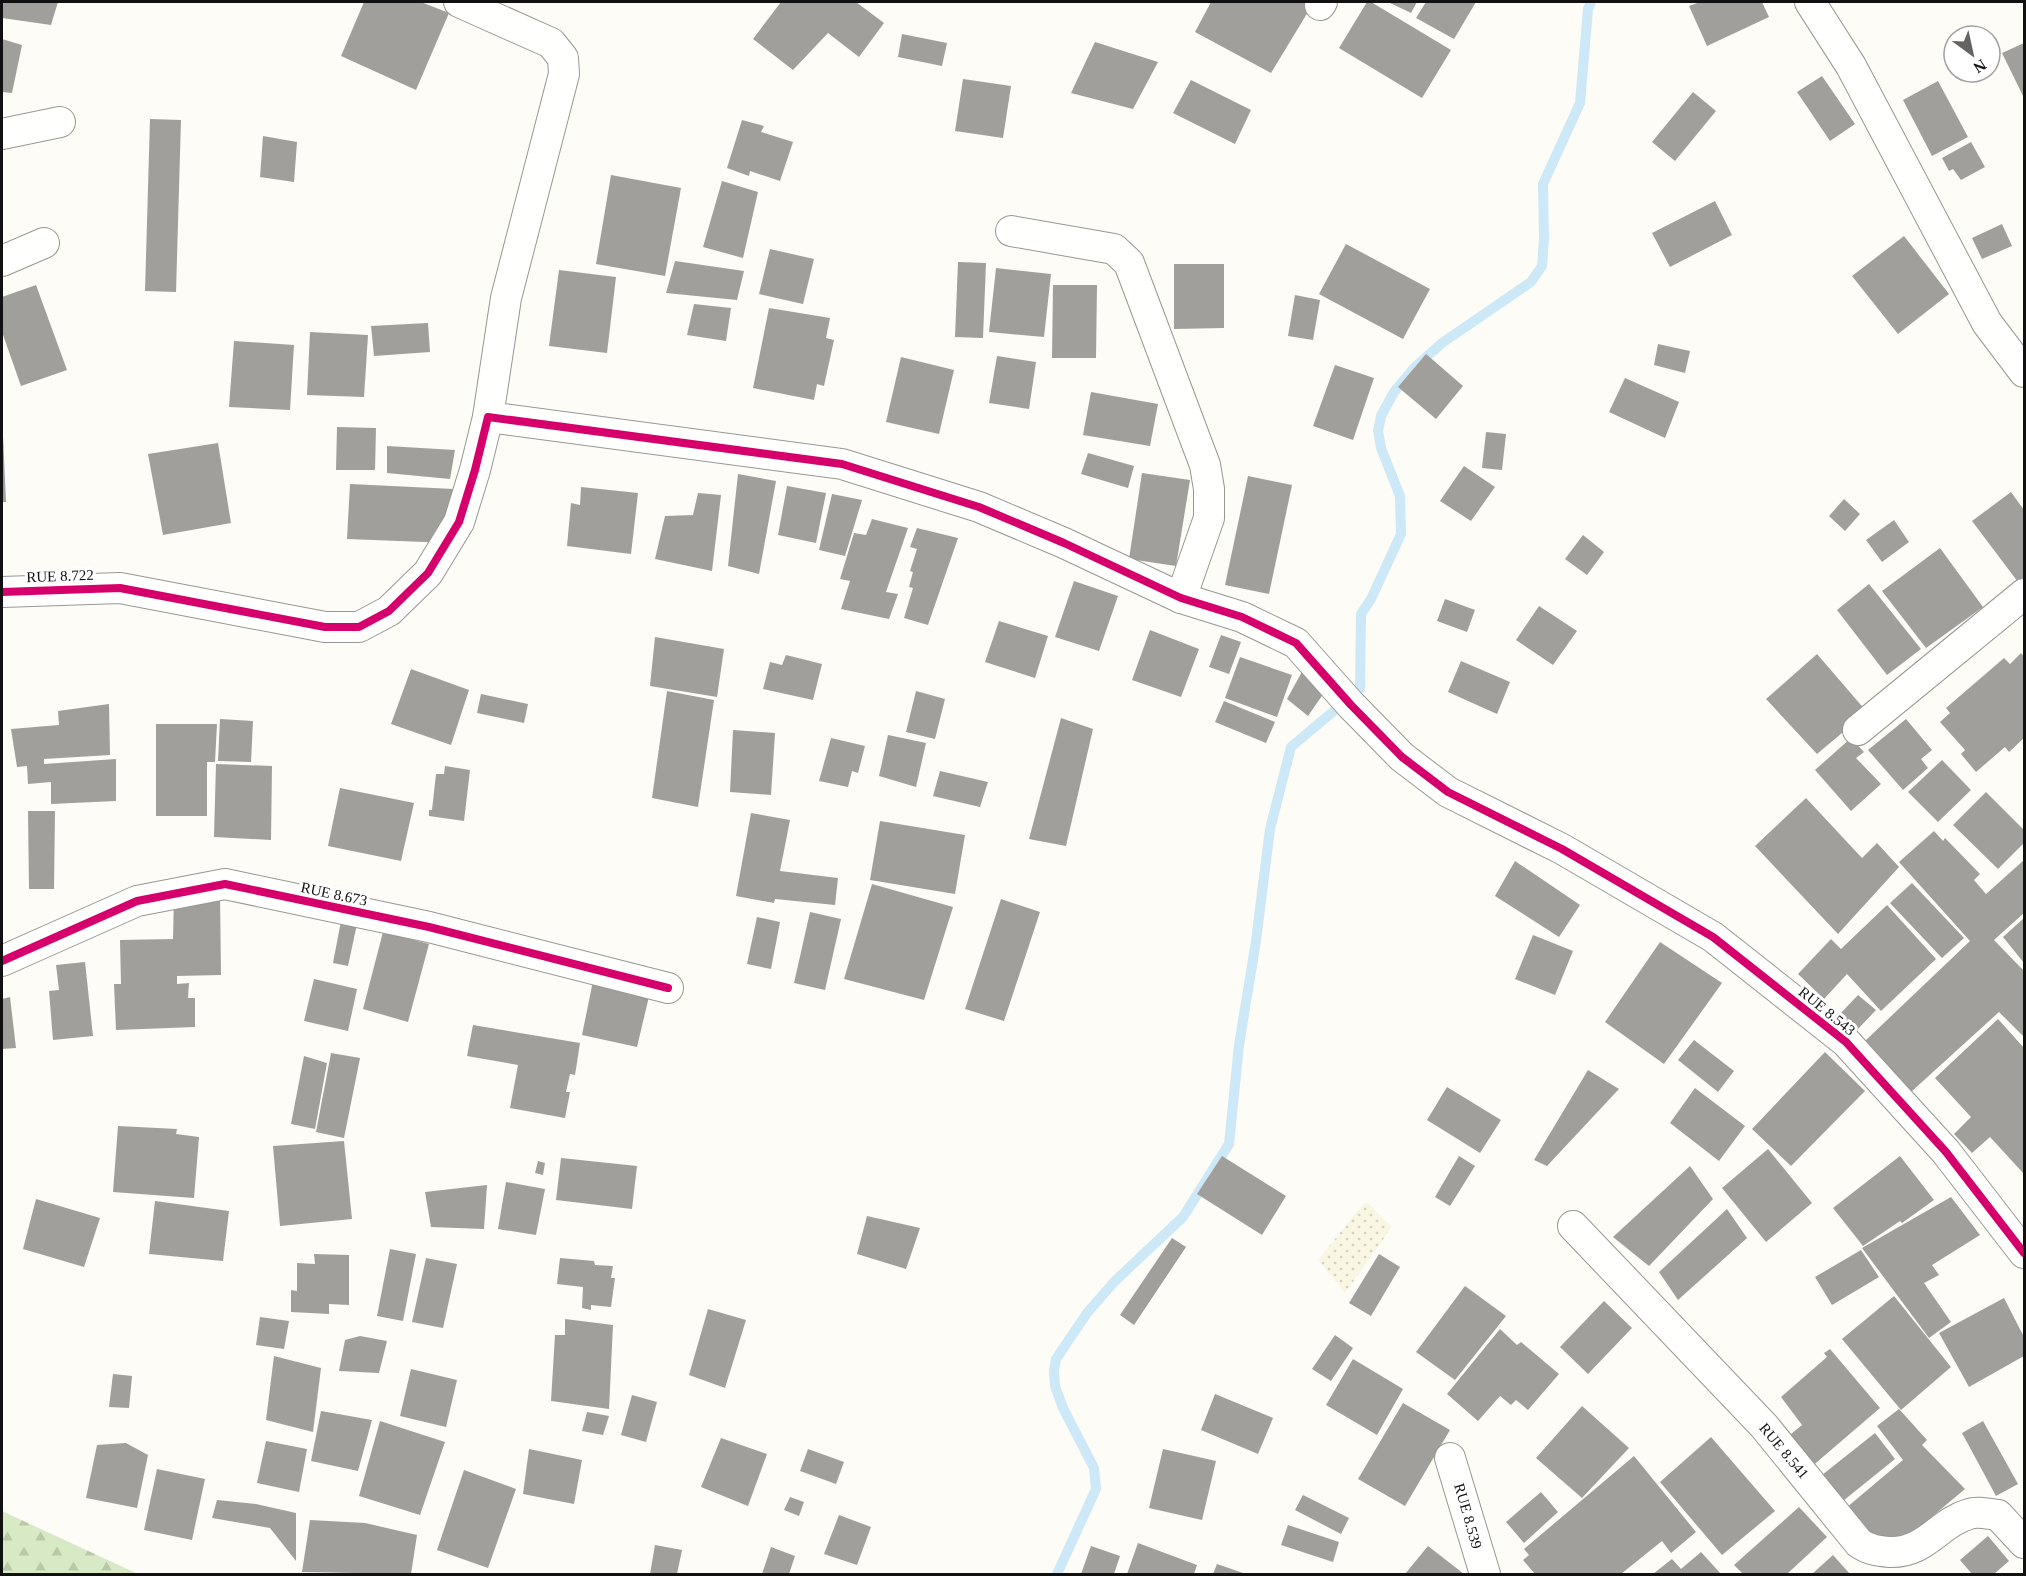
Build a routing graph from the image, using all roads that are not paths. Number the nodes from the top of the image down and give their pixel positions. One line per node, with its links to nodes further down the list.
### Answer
1 (459, 2): 9 (street, RUE 8.722)
2 (1810, 2): 8 (street)
3 (60, 122): 4 (street)
4 (2, 134)
5 (1011, 231): 12 (street)
6 (44, 243): 7 (street)
7 (2, 261)
8 (2025, 372)
9 (488, 417): 10 (street, RUE 8.722); 12 (street, RUE 8.543)
10 (2, 592)
11 (2025, 594): 13 (street)
12 (1180, 598): 17 (street, RUE 8.543)
13 (1858, 730)
14 (2, 961): 15 (street, RUE 8.673)
15 (668, 988)
16 (1573, 1226): 19 (street, RUE 8.541)
17 (2025, 1253)
18 (1450, 1458): 20 (street, RUE 8.539)
19 (2025, 1543)
20 (1485, 1575)

